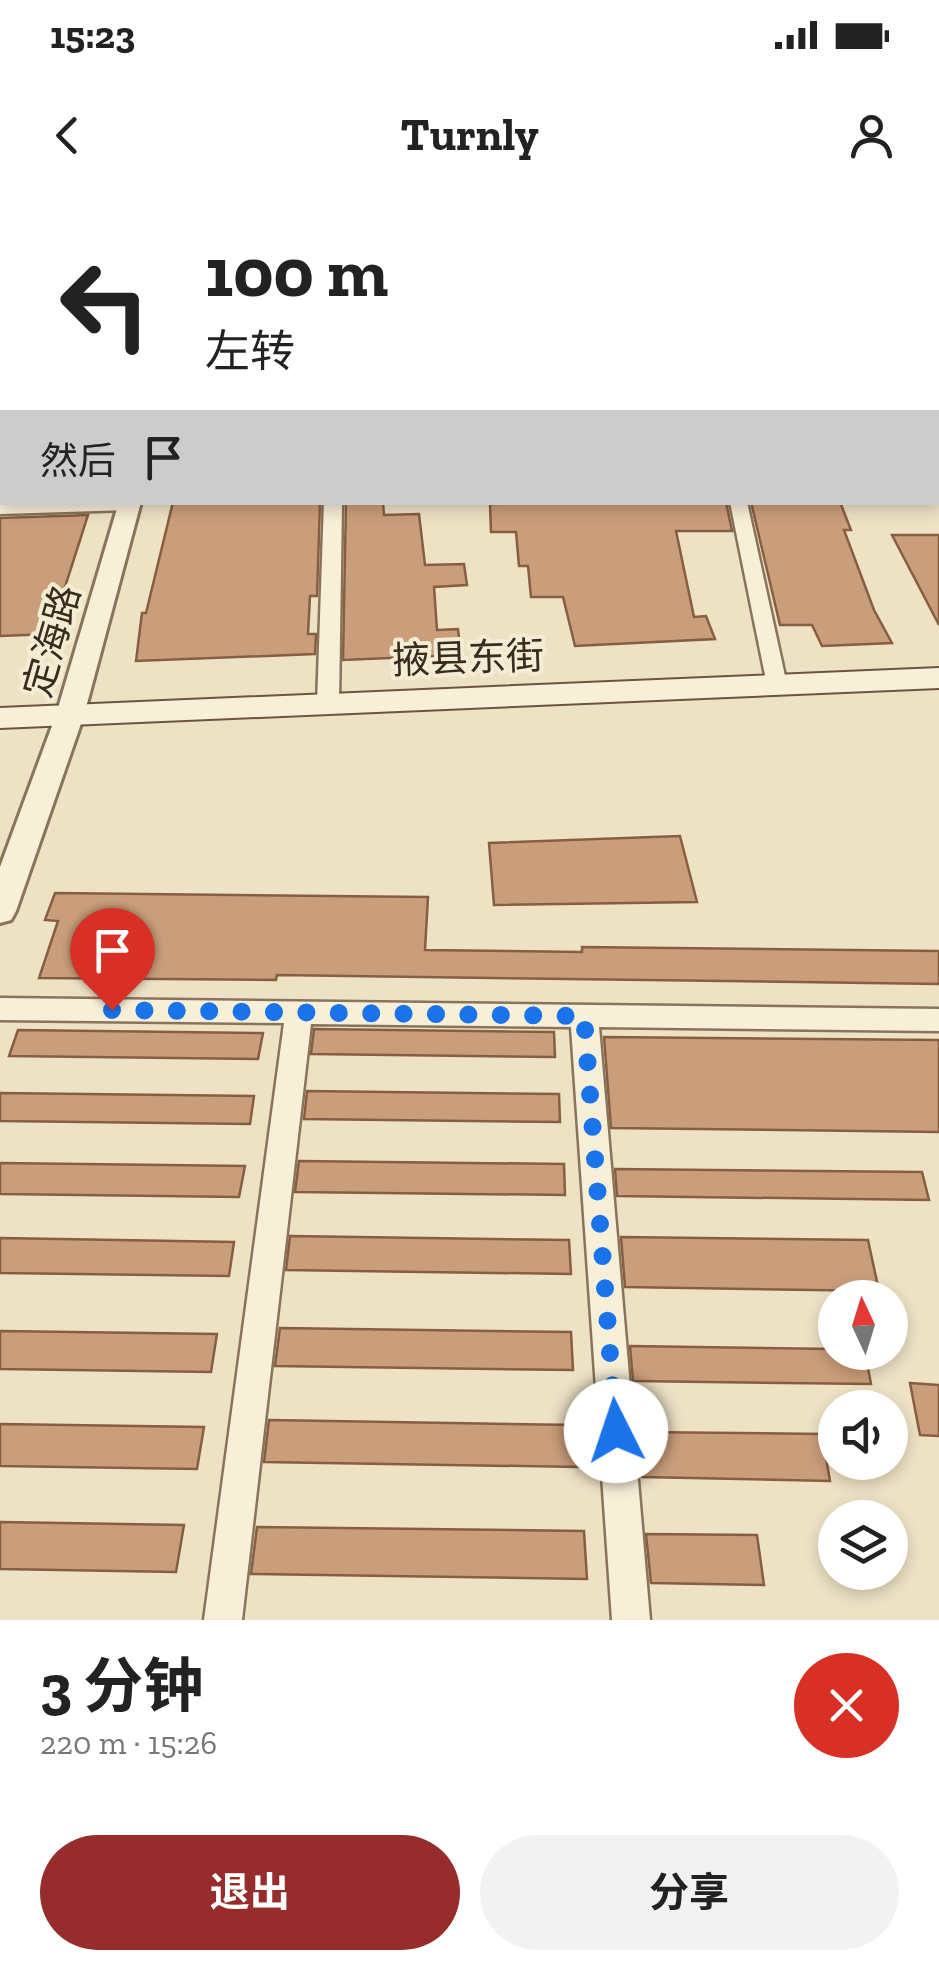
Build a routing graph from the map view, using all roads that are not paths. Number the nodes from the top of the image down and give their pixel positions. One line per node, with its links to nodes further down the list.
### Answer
1 (98, 505): 5 (street)
2 (130, 505): 9 (street, 定海路)
3 (333, 505): 8 (street)
4 (739, 505): 7 (street)
5 (0, 508)
6 (939, 678): 7 (main road, 掖县东街)
7 (778, 684): 8 (main road, 掖县东街)
8 (328, 704): 9 (main road, 掖县东街)
9 (70, 714): 10 (main road, 掖县东街); 11 (street, 定海路)
10 (0, 718)
11 (0, 911)
12 (0, 1009): 13 (street)
13 (299, 1012): 14 (street); 16 (street)
14 (584, 1016): 15 (street); 17 (street)
15 (939, 1020)
16 (224, 1620)
17 (631, 1620)

